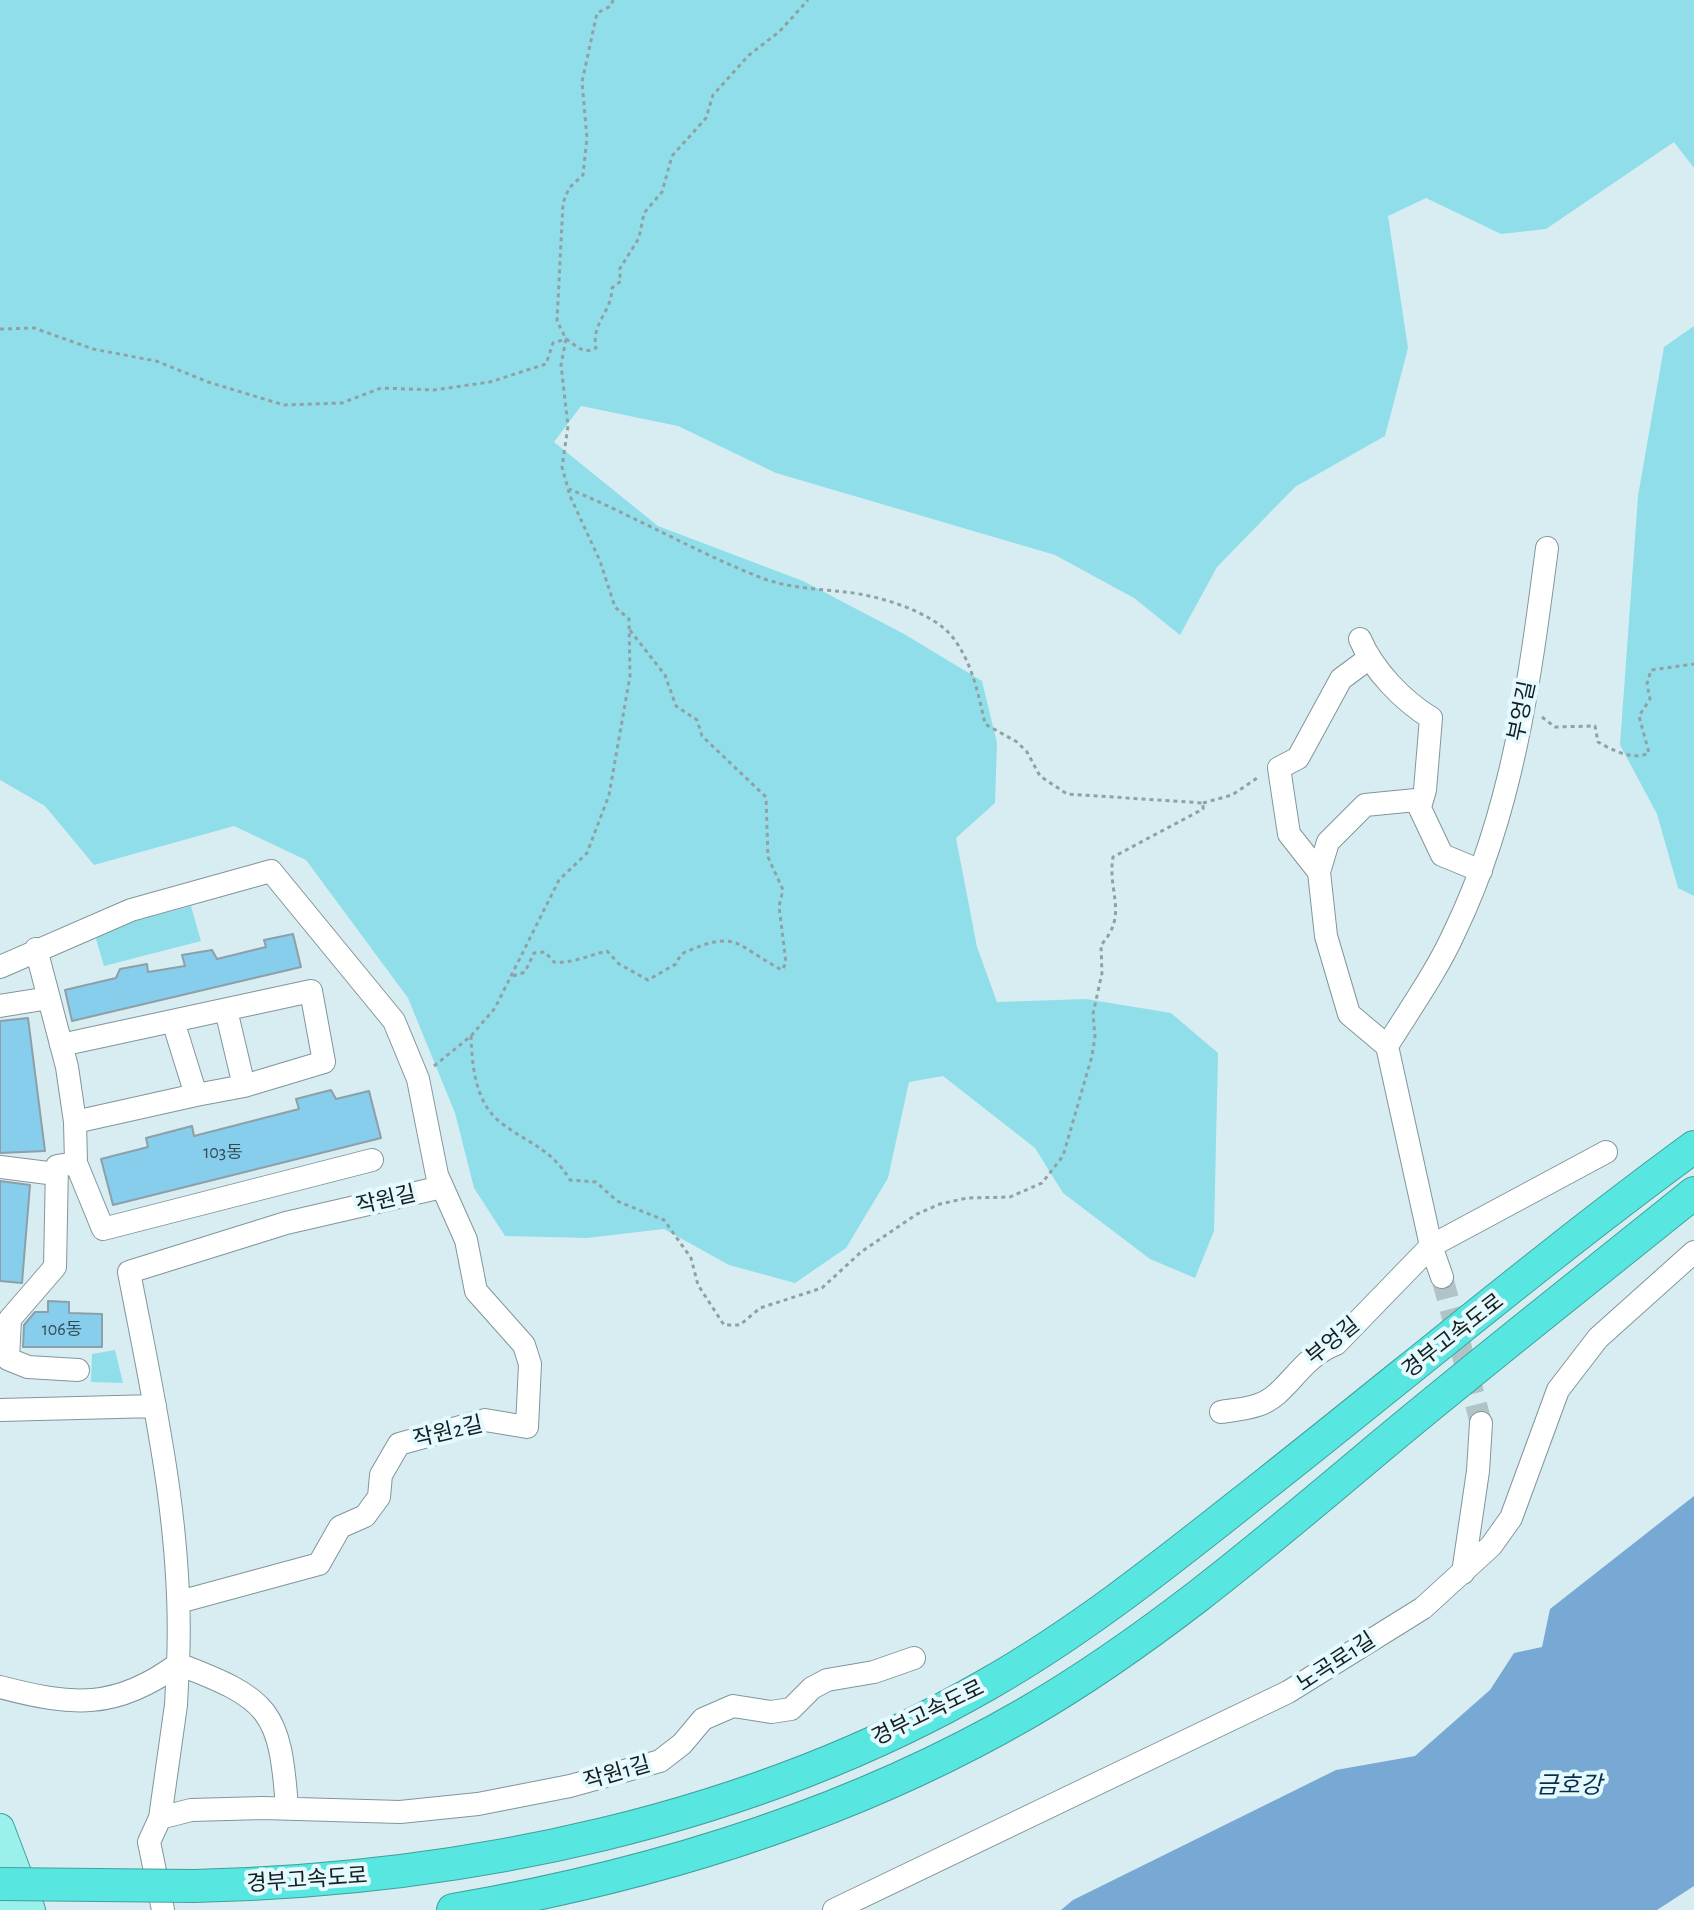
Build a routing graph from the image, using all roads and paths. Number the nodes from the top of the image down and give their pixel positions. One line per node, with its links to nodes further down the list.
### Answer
1 (613, 0): 4 (path)
2 (808, 0): 4 (path)
3 (0, 329): 4 (path)
4 (566, 339): 5 (path)
5 (569, 489): 7 (path); 11 (path)
6 (1547, 548): 9 (street, 부엉길)
7 (629, 629): 17 (path); 17 (path)
8 (1694, 664): 9 (path)
9 (1523, 713): 13 (street, 부엉길)
10 (1279, 768): 11 (path); 12 (street); 14 (street)
11 (1203, 803): 22 (path)
12 (1420, 807): 13 (street); 14 (street)
13 (1481, 871): 24 (street, 부엉길)
14 (1319, 872): 24 (street)
15 (36, 949): 16 (street, 작원길); 18 (street); 25 (street, 작원길)
16 (0, 967)
17 (512, 977): 22 (path)
18 (49, 998): 19 (street); 23 (street)
19 (0, 1006)
20 (226, 1010): 21 (street); 26 (street); 26 (street)
21 (173, 1021): 23 (street); 27 (street)
22 (471, 1036): 25 (path)
23 (61, 1045): 28 (street)
24 (1387, 1046): 36 (street)
25 (418, 1079): 34 (street, 작원길)
26 (244, 1086): 27 (street)
27 (196, 1095): 28 (street)
28 (75, 1122): 33 (street)
29 (1694, 1147): 53 (highway, 경부고속도로, bridge)
30 (1606, 1152): 36 (street, 부엉길)
31 (372, 1160): 33 (street)
32 (0, 1167): 33 (street)
33 (66, 1168): 39 (street)
34 (442, 1187): 41 (street, 작원길); 46 (street, 작원2길)
35 (1694, 1193): 58 (highway, 경부고속도로)
36 (1431, 1246): 38 (street); 43 (street, 부엉길)
37 (1694, 1252): 45 (street, 노곡로1길)
38 (1442, 1277)
39 (4, 1351): 40 (street)
40 (78, 1370)
41 (155, 1406): 42 (street); 46 (street, 작원길)
42 (0, 1410)
43 (1221, 1412)
44 (1481, 1423): 45 (street)
45 (1463, 1573): 59 (street, 노곡로1길)
46 (179, 1602): 48 (street, 작원길)
47 (914, 1658): 50 (street, 작원1길)
48 (178, 1664): 49 (street); 50 (street); 51 (street, 작원길)
49 (0, 1687)
50 (287, 1808): 51 (street, 작원1길)
51 (160, 1818): 57 (street)
52 (0, 1828): 56 (main road)
53 (0, 1884)
54 (0, 1903): 55 (main road)
55 (3, 1910)
56 (31, 1910)
57 (163, 1910)
58 (453, 1910)
59 (834, 1910)

